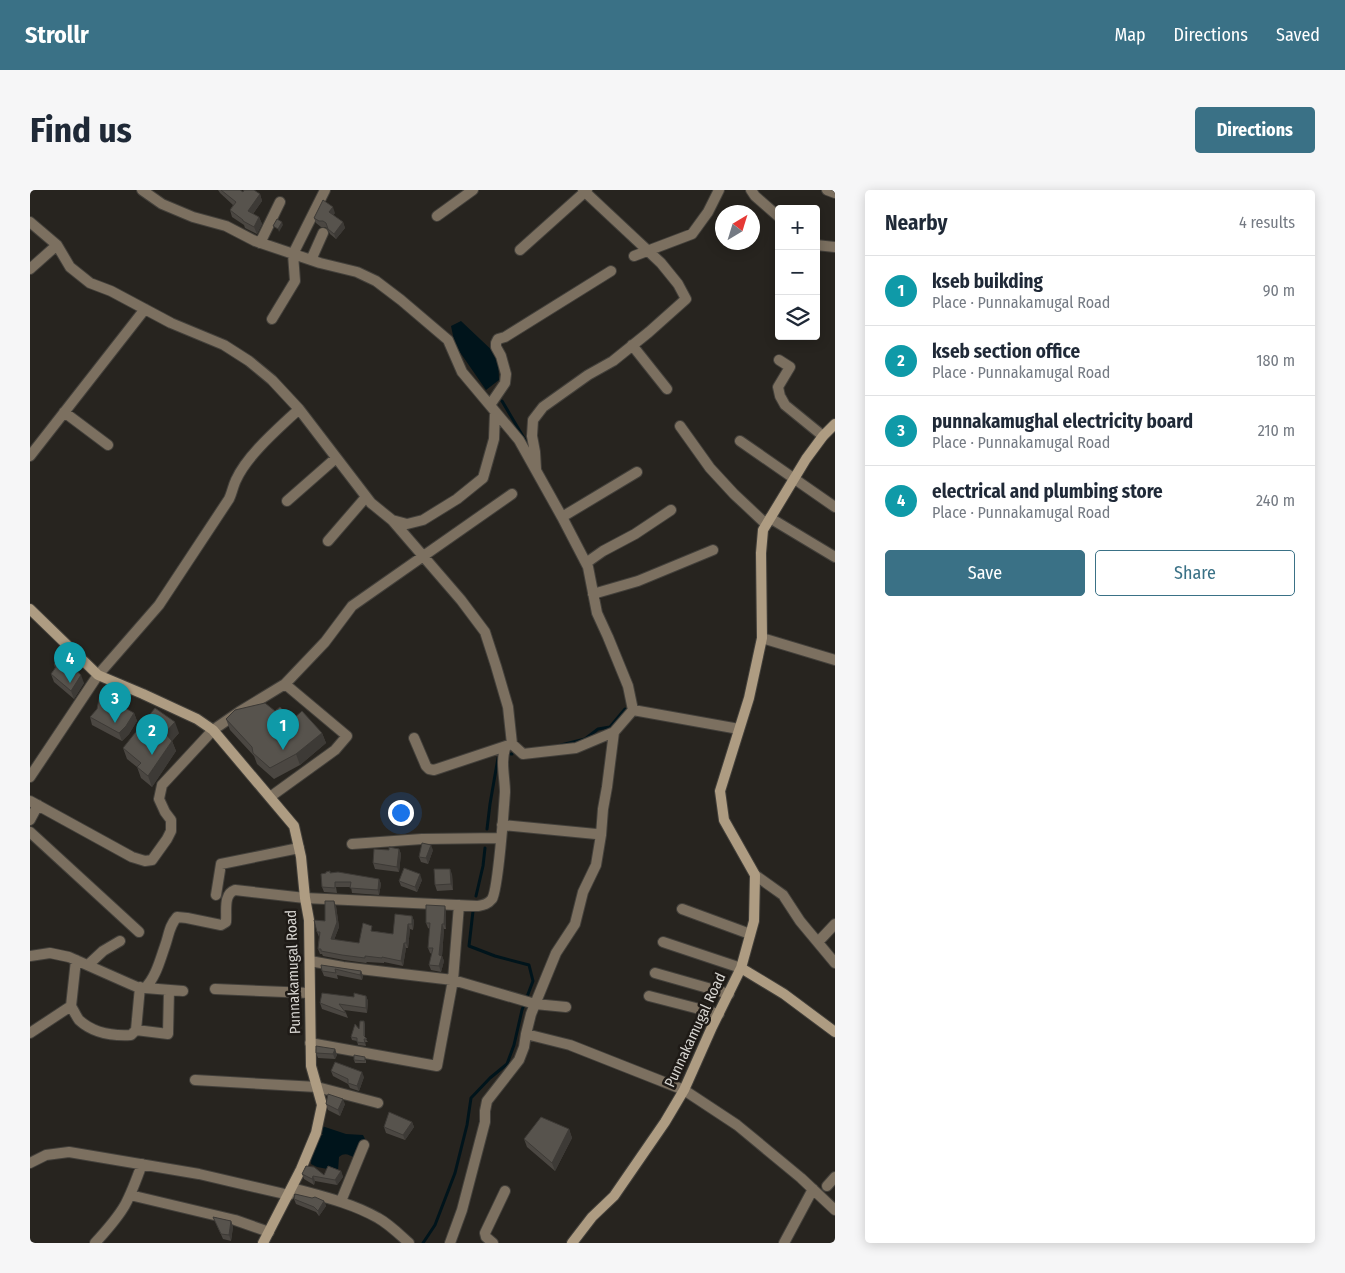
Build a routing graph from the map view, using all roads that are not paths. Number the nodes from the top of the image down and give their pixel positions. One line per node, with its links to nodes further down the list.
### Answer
1 (325, 190): 20 (street)
2 (473, 190): 11 (street)
3 (719, 190): 19 (street)
4 (751, 190): 10 (street)
5 (827, 190): 8 (street)
6 (144, 191): 14 (street)
7 (585, 191): 18 (street); 19 (street)
8 (835, 193)
9 (280, 202): 14 (street)
10 (775, 214)
11 (437, 216)
12 (30, 222): 15 (street)
13 (323, 233): 22 (street)
14 (260, 243): 20 (street)
15 (57, 245): 23 (street); 25 (street)
16 (820, 245): 17 (street)
17 (835, 247)
18 (520, 250)
19 (649, 251): 21 (street); 27 (street)
20 (293, 254): 22 (street); 26 (street)
21 (634, 256)
22 (311, 260): 31 (street)
23 (30, 269)
24 (611, 271): 31 (street)
25 (145, 309): 30 (street); 32 (street)
26 (272, 319)
27 (632, 345): 29 (street); 40 (street)
28 (779, 360): 35 (street)
29 (667, 388)
30 (299, 409): 39 (street); 60 (street)
31 (492, 409): 40 (street); 49 (street)
32 (64, 412): 37 (street); 38 (street)
33 (835, 424): 35 (street)
34 (680, 426): 50 (street)
35 (823, 436): 42 (street)
36 (740, 441): 42 (street)
37 (108, 444)
38 (30, 456)
39 (336, 458): 44 (street); 45 (street)
40 (536, 471): 48 (street)
41 (638, 472): 48 (street)
42 (793, 479): 46 (street); 50 (street)
43 (512, 494): 53 (street)
44 (366, 497): 49 (street); 51 (street)
45 (286, 501)
46 (835, 507)
47 (671, 510): 55 (street)
48 (562, 517): 55 (street)
49 (392, 520): 53 (street)
50 (768, 521): 54 (street); 58 (street)
51 (328, 541)
52 (712, 550): 56 (street)
53 (423, 557): 61 (street); 67 (street)
54 (835, 557)
55 (586, 563): 56 (street)
56 (593, 594): 62 (street)
57 (30, 609): 60 (street, Punnakamugal Road)
58 (762, 638): 59 (street); 64 (street)
59 (835, 660)
60 (98, 676): 63 (street, Punnakamugal Road); 68 (street)
61 (286, 684): 63 (street); 69 (street)
62 (632, 710): 64 (street); 65 (street)
63 (213, 730): 69 (street, Punnakamugal Road); 70 (street)
64 (739, 730): 78 (street)
65 (614, 732): 67 (street); 74 (street)
66 (414, 738): 67 (street)
67 (509, 745): 72 (street)
68 (30, 777)
69 (270, 797): 77 (street, Punnakamugal Road)
70 (34, 803): 71 (street)
71 (30, 820)
72 (502, 825): 74 (street); 75 (street)
73 (30, 832): 84 (street)
74 (601, 833): 104 (street)
75 (501, 838): 76 (street); 81 (street)
76 (352, 844)
77 (299, 848): 79 (street); 80 (street, Punnakamugal Road)
78 (755, 876): 85 (street); 88 (street)
79 (216, 895)
80 (305, 898): 81 (street); 91 (street, Punnakamugal Road); 97 (street)
81 (459, 905): 96 (street)
82 (682, 909): 85 (street)
83 (835, 924): 88 (street)
84 (139, 932)
85 (750, 934): 94 (street)
86 (120, 941): 93 (street)
87 (663, 942): 94 (street)
88 (818, 942): 92 (street)
89 (30, 956): 90 (street)
90 (76, 960): 93 (street); 105 (street)
91 (310, 961): 96 (street); 101 (street, Punnakamugal Road)
92 (835, 963)
93 (88, 966): 97 (street)
94 (741, 968): 102 (street, Punnakamugal Road); 109 (street, Punnakamugal Road)
95 (656, 973): 102 (street)
96 (453, 980): 104 (street); 112 (street)
97 (143, 988): 99 (street); 108 (street)
98 (215, 989): 101 (street)
99 (169, 990): 100 (street); 108 (street)
100 (183, 991)
101 (310, 992): 112 (street, Punnakamugal Road)
102 (729, 994): 107 (street, Punnakamugal Road)
103 (649, 996): 107 (street)
104 (535, 1004): 106 (street); 111 (street)
105 (71, 1006): 108 (street); 110 (street)
106 (566, 1008)
107 (719, 1014): 115 (street, Punnakamugal Road)
108 (136, 1030)
109 (835, 1032)
110 (30, 1033)
111 (526, 1034): 115 (street); 132 (street)
112 (310, 1043): 114 (street, Punnakamugal Road)
113 (195, 1080): 114 (street)
114 (317, 1087): 116 (street); 123 (street, Punnakamugal Road)
115 (684, 1090): 122 (street); 134 (street, Punnakamugal Road)
116 (378, 1103)
117 (364, 1145): 126 (street)
118 (30, 1163): 119 (street)
119 (142, 1164): 123 (street); 125 (street)
120 (835, 1177): 121 (street)
121 (827, 1186)
122 (813, 1189): 127 (street); 135 (street)
123 (291, 1191): 126 (street); 128 (street, Punnakamugal Road)
124 (505, 1191): 133 (street)
125 (130, 1195): 128 (street); 129 (street)
126 (341, 1201): 131 (street)
127 (835, 1210)
128 (269, 1232): 130 (street, Punnakamugal Road)
129 (95, 1243)
130 (263, 1243)
131 (409, 1243)
132 (450, 1243)
133 (493, 1243)
134 (572, 1243)
135 (784, 1243)

